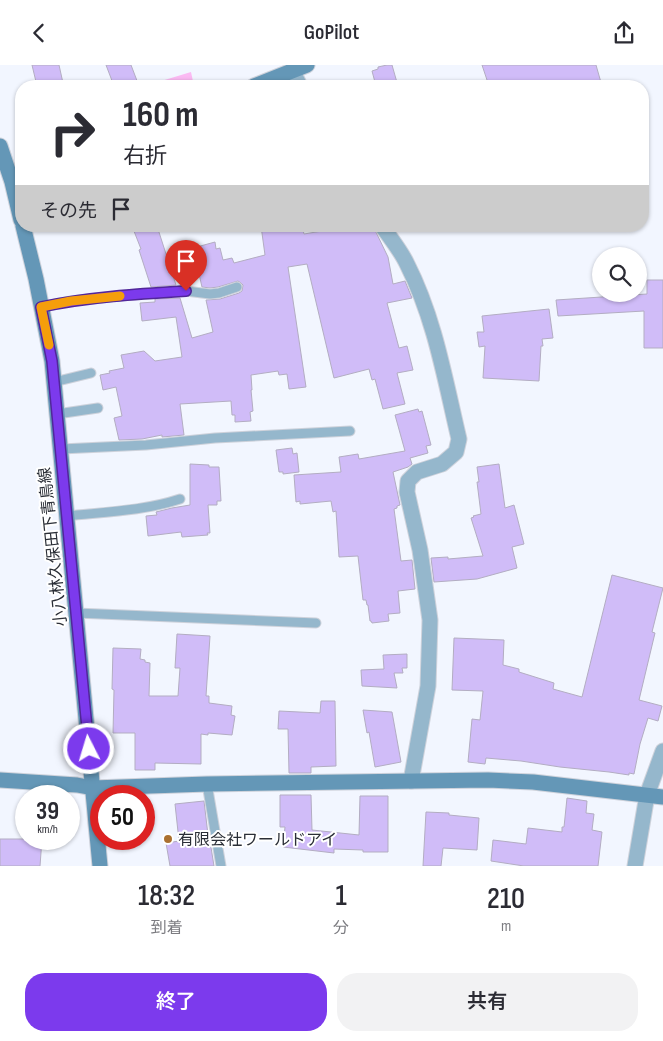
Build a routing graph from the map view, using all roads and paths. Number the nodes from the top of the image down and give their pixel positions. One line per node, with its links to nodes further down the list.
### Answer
1 (308, 65): 2 (main road)
2 (292, 70): 3 (main road); 4 (street)
3 (268, 80)
4 (297, 80)
5 (0, 146): 6 (main road)
6 (11, 180): 7 (main road)
7 (15, 196)
8 (24, 232): 11 (main road, 小八林久保田下青鳥線)
9 (386, 232): 24 (street)
10 (236, 287): 11 (lane)
11 (41, 307): 13 (main road, 小八林久保田下青鳥線)
12 (91, 373): 13 (lane)
13 (54, 382): 15 (main road, 小八林久保田下青鳥線)
14 (98, 407): 15 (lane)
15 (57, 414): 17 (main road, 小八林久保田下青鳥線)
16 (350, 431): 17 (lane)
17 (61, 449): 19 (main road, 小八林久保田下青鳥線)
18 (180, 499): 19 (lane)
19 (67, 515): 20 (main road, 小八林久保田下青鳥線)
20 (76, 613): 21 (lane); 26 (main road, 小八林久保田下青鳥線)
21 (316, 623)
22 (663, 751): 29 (street)
23 (0, 780): 28 (main road)
24 (412, 781): 25 (main road); 29 (main road)
25 (206, 784): 27 (main road); 33 (lane)
26 (93, 785)
27 (155, 786)
28 (90, 787)
29 (647, 795): 30 (main road); 34 (street)
30 (663, 797)
31 (99, 850): 32 (main road, 小八林久保田下青鳥線)
32 (100, 866)
33 (221, 866)
34 (636, 866)

